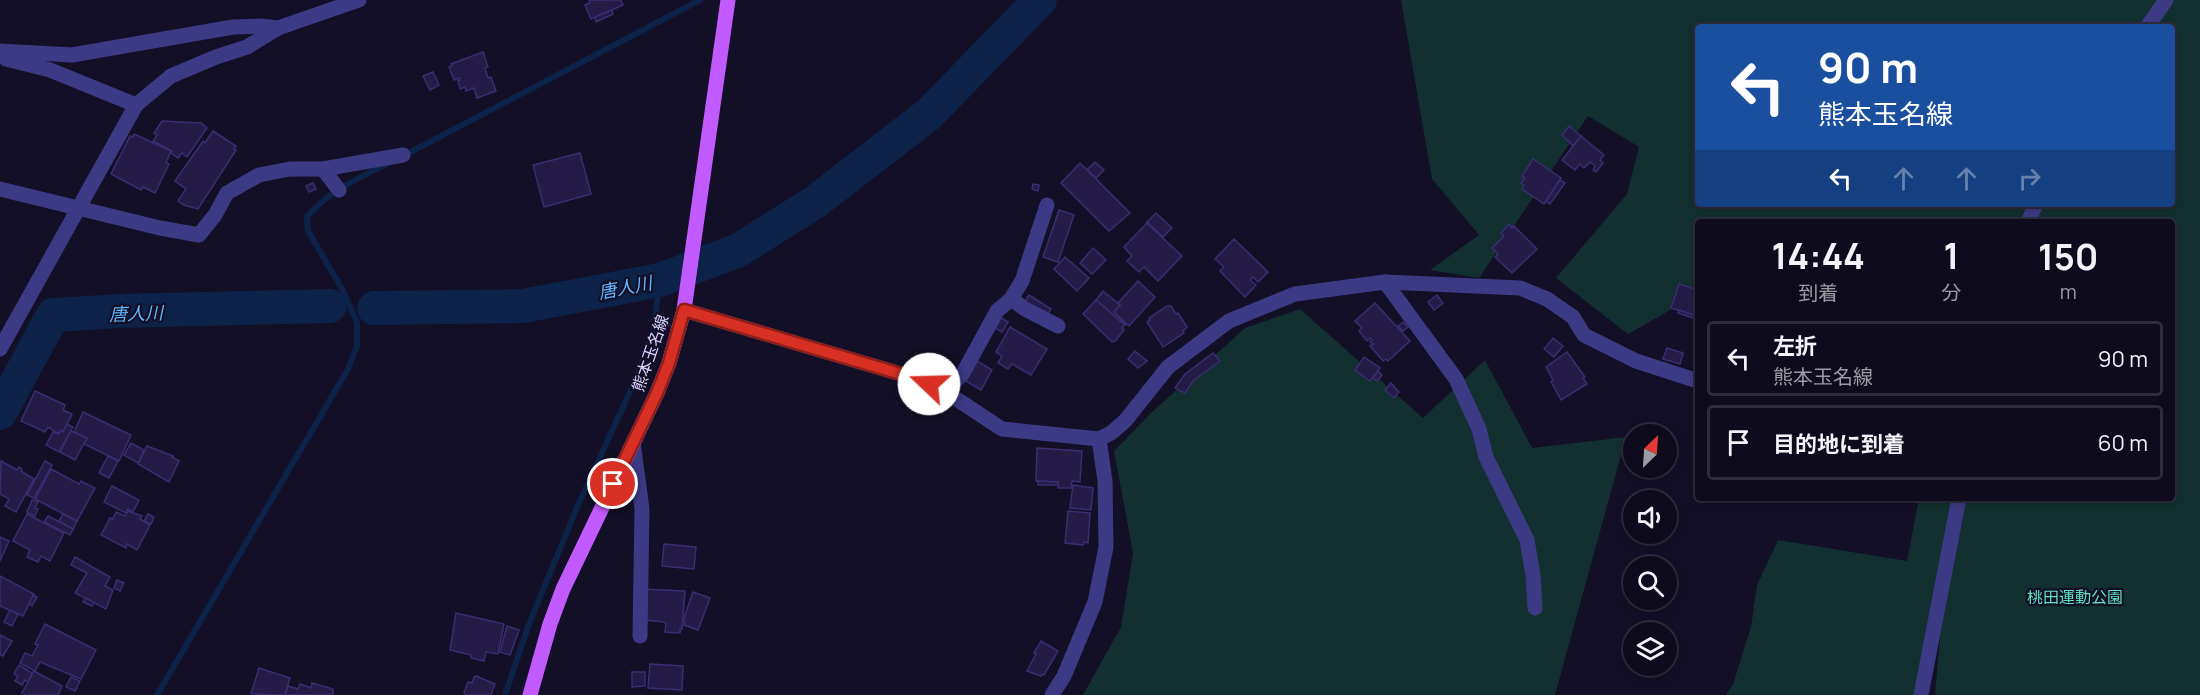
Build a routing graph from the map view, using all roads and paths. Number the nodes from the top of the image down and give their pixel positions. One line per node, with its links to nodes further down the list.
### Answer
1 (359, 0): 5 (street)
2 (728, 0): 17 (main road, 熊本玉名線)
3 (2166, 0): 4 (street)
4 (2149, 24)
5 (278, 28): 6 (street); 8 (street)
6 (0, 51)
7 (0, 57): 8 (street)
8 (136, 105): 14 (street)
9 (403, 155): 10 (street)
10 (323, 169): 12 (street); 14 (street)
11 (0, 189): 14 (street)
12 (339, 190)
13 (1047, 205): 16 (street)
14 (77, 208): 19 (street)
15 (1385, 282): 20 (street); 22 (street); 25 (street)
16 (1011, 299): 18 (street); 21 (street)
17 (685, 302): 21 (street); 23 (main road, 熊本玉名線)
18 (1058, 326)
19 (0, 349)
20 (1695, 380)
21 (946, 392): 22 (street)
22 (1099, 439): 28 (street)
23 (633, 442): 26 (street); 27 (main road, 熊本玉名線)
24 (1958, 501): 29 (street)
25 (1535, 608)
26 (640, 636)
27 (530, 695)
28 (1052, 695)
29 (1921, 695)

